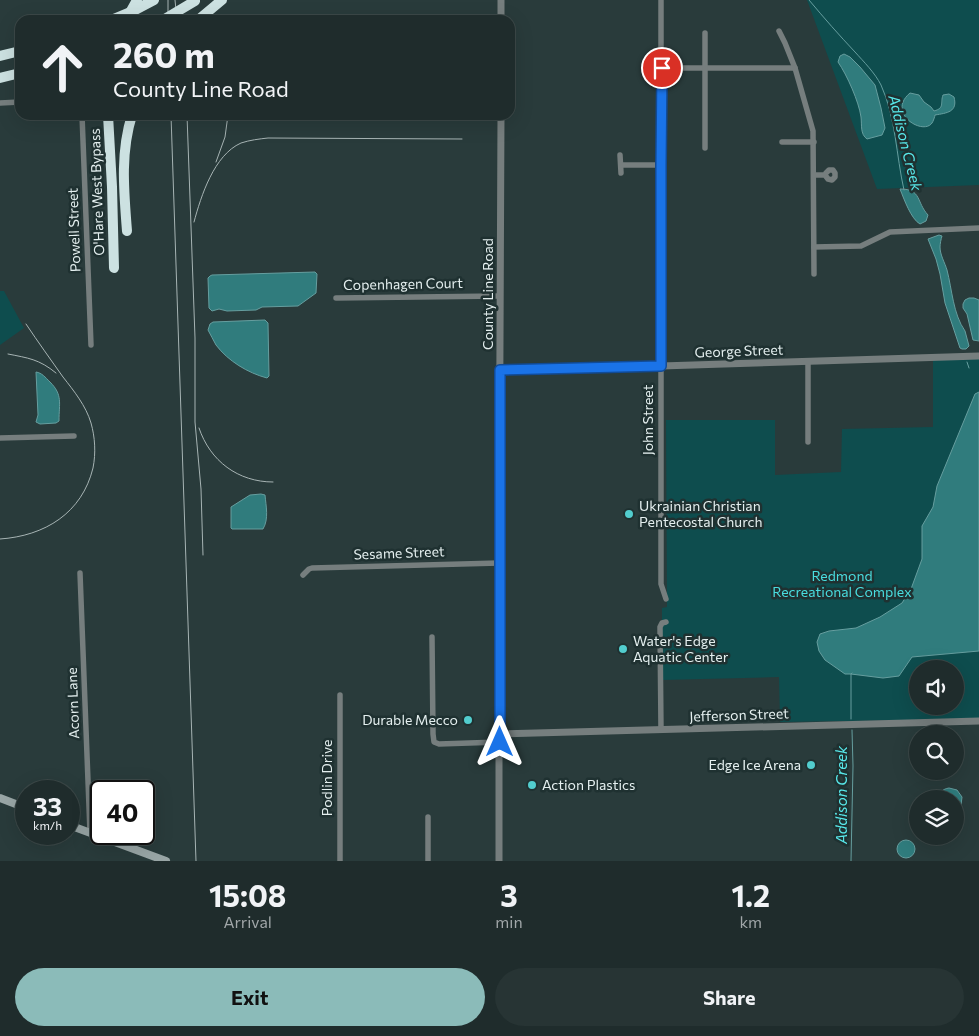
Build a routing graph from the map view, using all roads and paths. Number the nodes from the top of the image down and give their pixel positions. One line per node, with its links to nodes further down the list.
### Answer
1 (154, 0): 6 (highway)
2 (222, 0): 9 (highway)
3 (501, 0): 10 (street)
4 (662, 0): 15 (street, John Street)
5 (196, 1): 8 (highway, bridge)
6 (136, 5): 7 (highway)
7 (119, 15)
8 (172, 15)
9 (204, 15)
10 (501, 15)
11 (779, 31): 16 (street)
12 (705, 33): 17 (street)
13 (15, 52): 14 (highway)
14 (0, 56)
15 (662, 68): 17 (street); 31 (street, John Street)
16 (795, 68): 17 (street); 27 (street)
17 (706, 69): 28 (street)
18 (15, 74): 19 (highway)
19 (0, 78)
20 (15, 102): 21 (street)
21 (0, 103)
22 (82, 120): 42 (street, Powell Street)
23 (108, 120): 38 (highway, O'Hare West Bypass)
24 (131, 120): 36 (highway, O'Hare West Bypass)
25 (501, 120): 40 (street, County Line Road)
26 (782, 142): 27 (street)
27 (814, 142): 33 (street)
28 (705, 148)
29 (620, 155): 30 (street)
30 (621, 165): 31 (street); 32 (street)
31 (661, 165): 45 (street, John Street)
32 (621, 173)
33 (814, 175): 34 (street); 37 (street)
34 (825, 175)
35 (979, 228): 37 (street)
36 (127, 231)
37 (814, 247): 39 (street)
38 (114, 268)
39 (814, 274)
40 (500, 296): 41 (street, Copenhagen Court); 46 (street, County Line Road)
41 (336, 298)
42 (91, 345)
43 (979, 356): 44 (street, George Street)
44 (808, 361): 45 (street, George Street); 49 (street)
45 (661, 366): 46 (street, George Street); 53 (street, John Street)
46 (500, 370): 50 (street, County Line Road)
47 (74, 436): 48 (street)
48 (0, 438)
49 (808, 442)
50 (499, 563): 52 (street, Sesame Street); 59 (street, County Line Road)
51 (80, 573): 65 (street, Acorn Lane)
52 (303, 575)
53 (666, 599)
54 (666, 622): 58 (street)
55 (432, 637): 60 (street)
56 (340, 695): 68 (street, Podlin Drive)
57 (979, 721): 58 (street, Jefferson Street)
58 (661, 730): 59 (street, Jefferson Street)
59 (500, 734): 60 (street)
60 (500, 742): 70 (street)
61 (0, 798): 62 (main road)
62 (15, 804)
63 (428, 817): 69 (street)
64 (80, 829): 65 (main road)
65 (90, 833)
66 (123, 845): 67 (main road)
67 (166, 861)
68 (340, 861)
69 (428, 861)
70 (500, 861)

